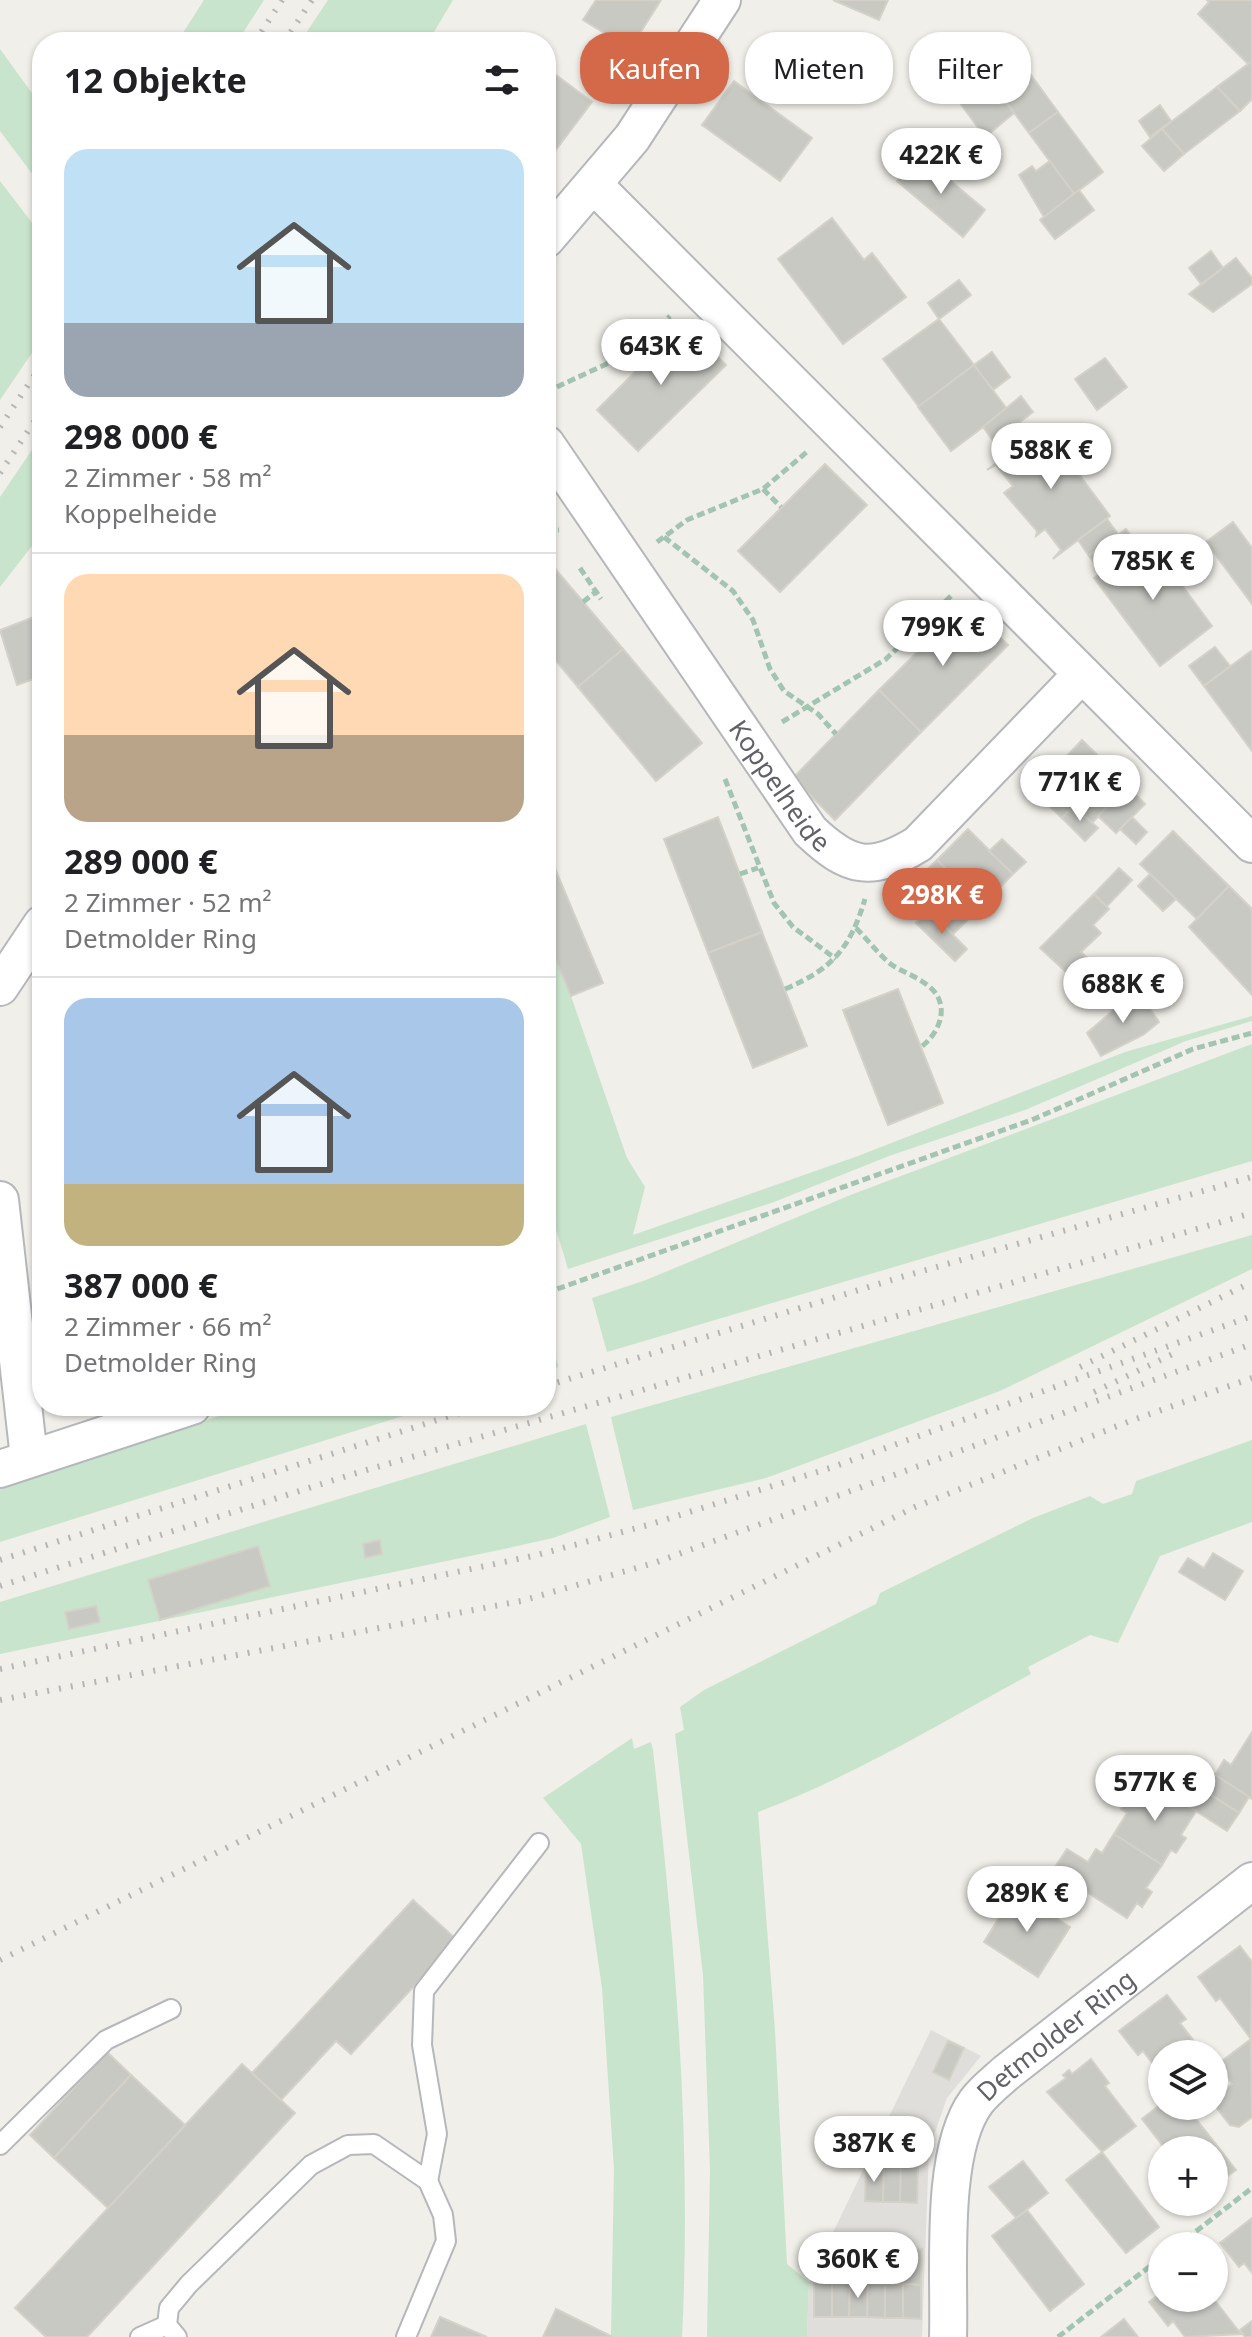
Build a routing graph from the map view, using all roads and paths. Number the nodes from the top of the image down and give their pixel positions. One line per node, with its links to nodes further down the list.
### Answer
1 (722, 0): 2 (street)
2 (594, 185): 3 (street); 4 (street)
3 (556, 228)
4 (696, 287): 5 (path); 8 (street)
5 (628, 354): 6 (path); 7 (path)
6 (641, 366)
7 (556, 387)
8 (834, 425): 10 (path); 12 (street)
9 (556, 459): 18 (street, Koppelheide)
10 (763, 489): 11 (path); 16 (path)
11 (781, 507)
12 (978, 570): 13 (path); 15 (street)
13 (911, 637): 14 (path); 16 (path)
14 (922, 647)
15 (1082, 674): 20 (street); 21 (street)
16 (809, 707): 17 (path); 18 (path)
17 (836, 734)
18 (752, 744): 21 (street, Koppelheide)
19 (723, 774): 22 (path)
20 (1252, 844)
21 (871, 864): 24 (path)
22 (758, 868): 23 (path); 26 (path)
23 (740, 874)
24 (856, 928): 26 (path); 30 (path)
25 (32, 939): 27 (street)
26 (836, 959): 28 (path)
27 (0, 987)
28 (785, 989)
29 (1252, 1033): 32 (path)
30 (921, 1047)
31 (0, 1200): 34 (street)
32 (556, 1290)
33 (161, 1416): 34 (street)
34 (14, 1463)
35 (539, 1843): 39 (lane)
36 (1252, 1881): 46 (street, Detmolder Ring)
37 (171, 2009): 38 (lane)
38 (0, 2145)
39 (428, 2181): 43 (lane); 45 (lane)
40 (1252, 2188): 41 (path)
41 (1195, 2232)
42 (1148, 2268): 47 (path)
43 (172, 2331): 44 (lane)
44 (140, 2337)
45 (406, 2337)
46 (948, 2337)
47 (1058, 2337)

